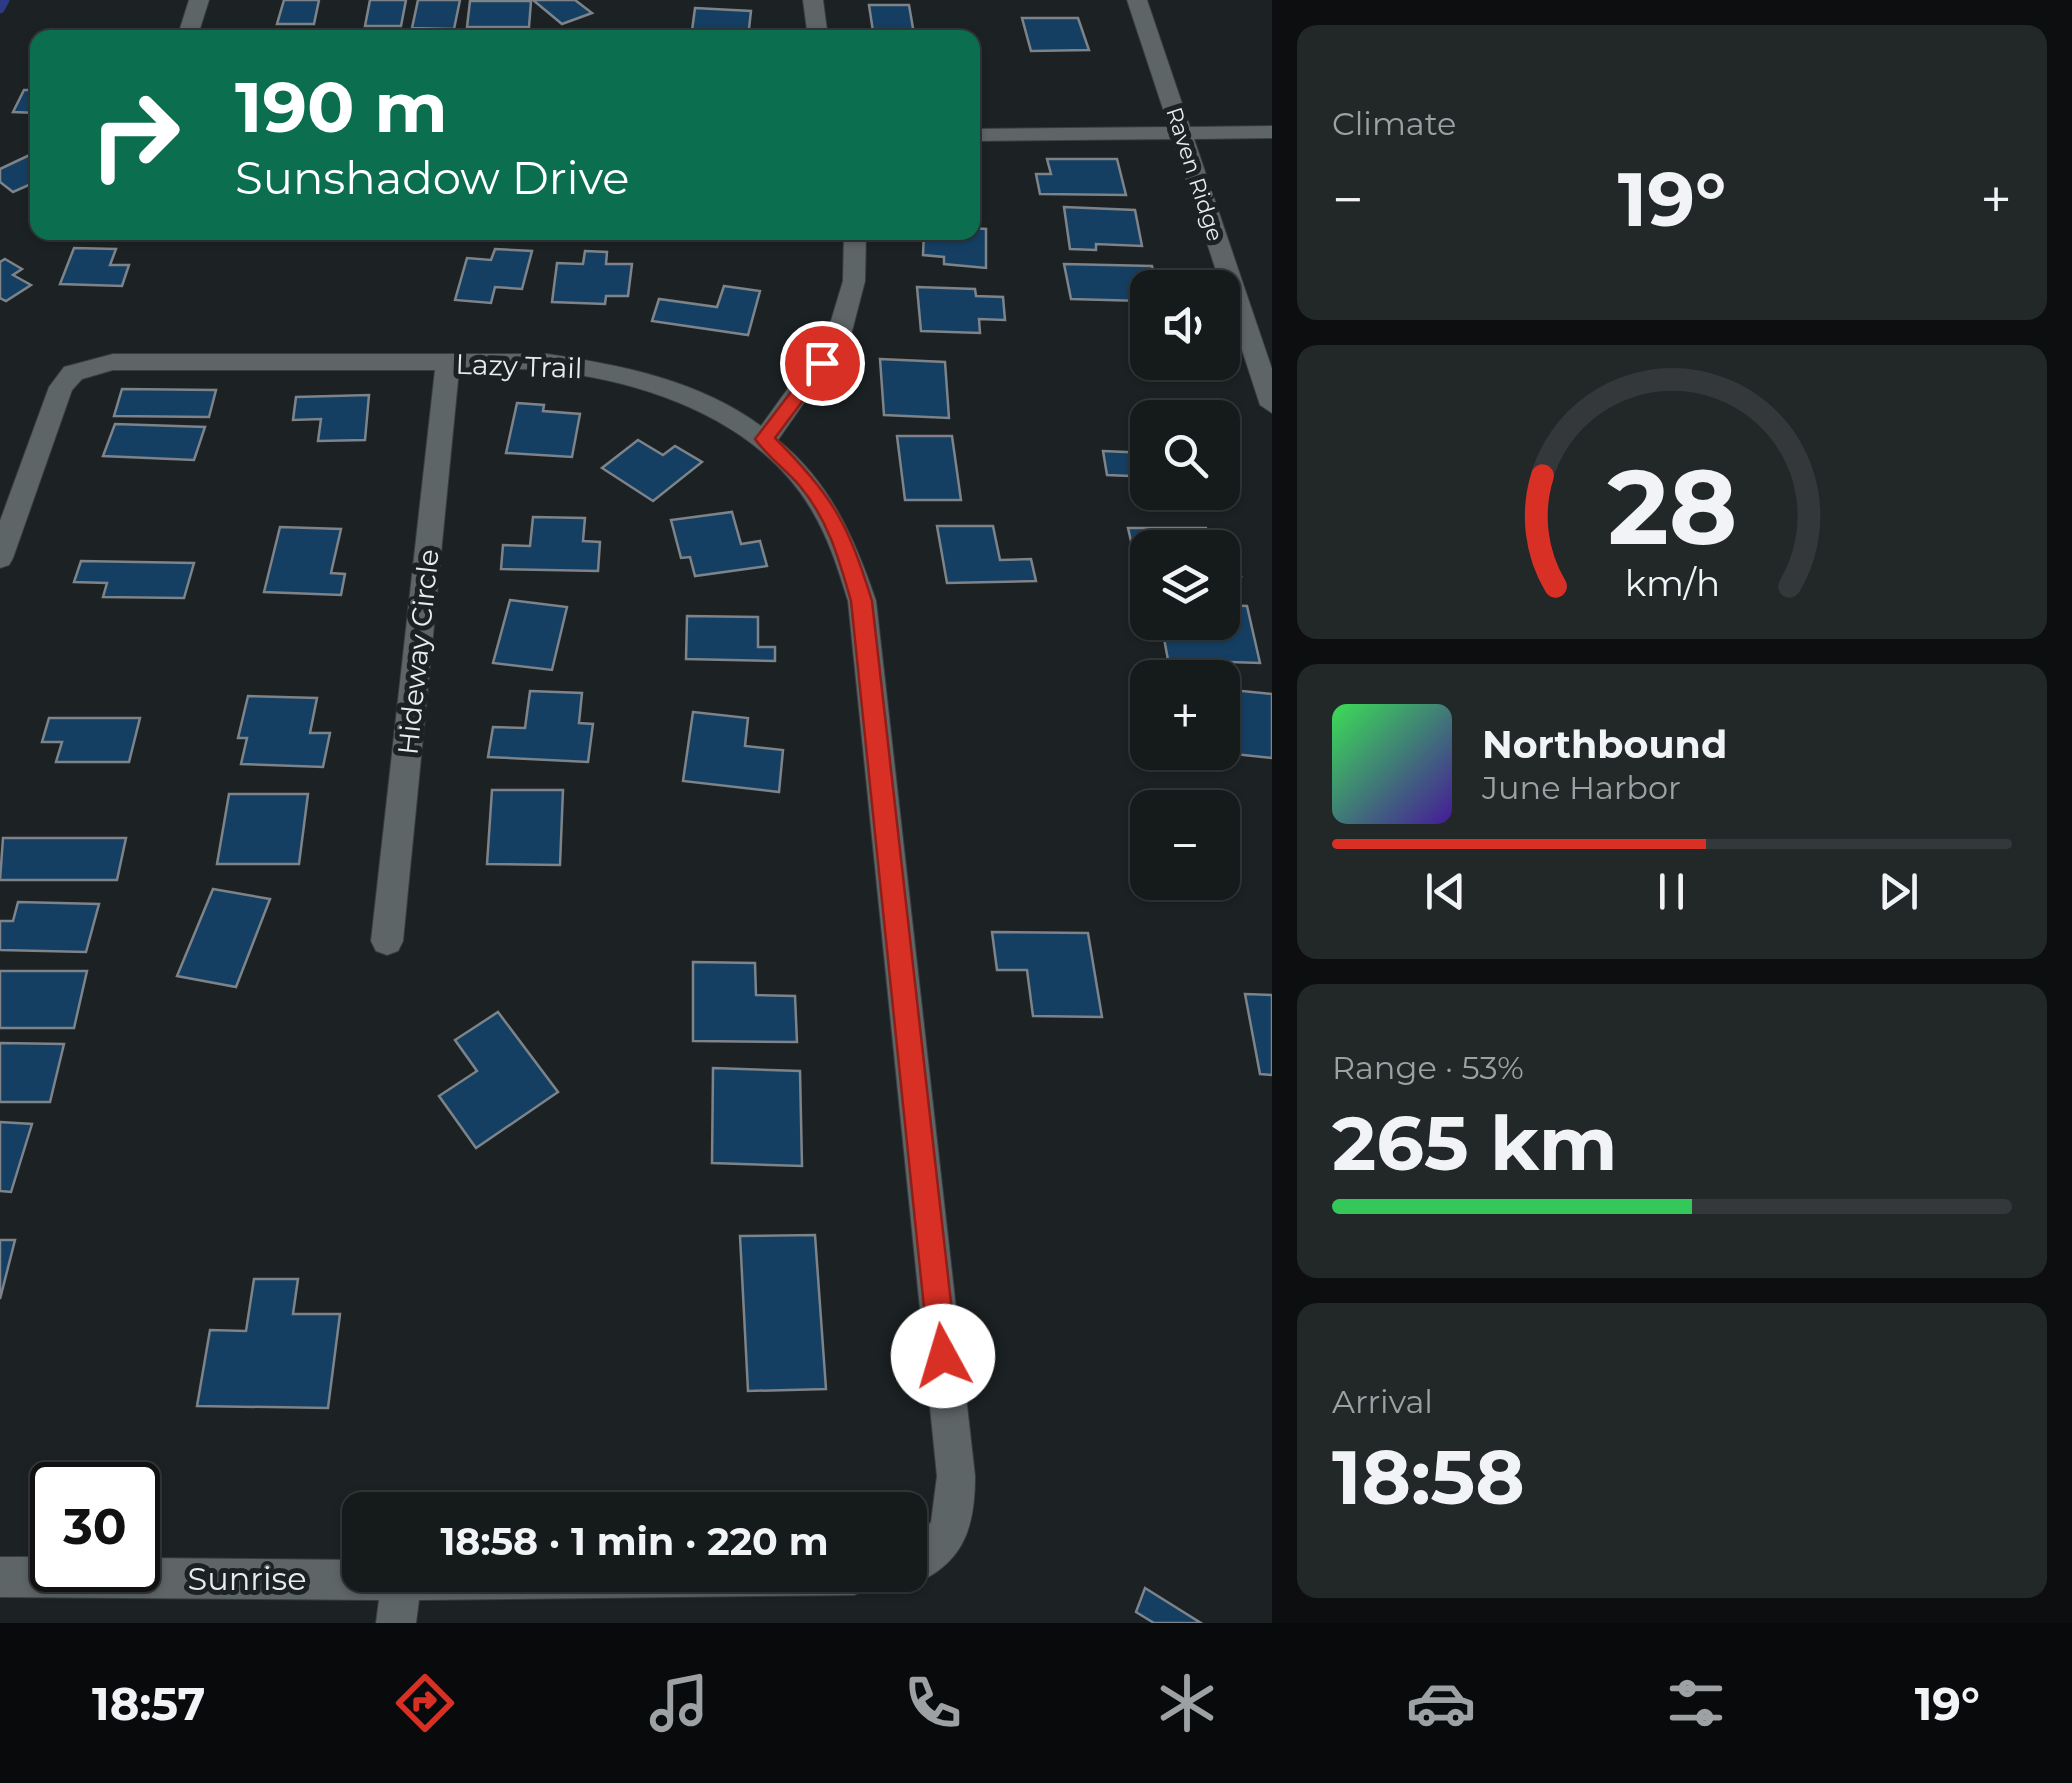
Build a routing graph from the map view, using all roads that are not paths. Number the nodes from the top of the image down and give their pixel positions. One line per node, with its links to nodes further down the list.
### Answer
1 (198, 0): 4 (street)
2 (813, 0): 5 (street)
3 (1137, 0): 7 (street, Raven Ridge)
4 (189, 30)
5 (817, 30)
6 (1272, 132): 7 (street)
7 (1182, 134): 8 (street); 11 (street, Raven Ridge)
8 (980, 135)
9 (855, 240): 12 (street)
10 (448, 364): 12 (street, Lazy Trail); 13 (street, Lazy Trail); 14 (street, Hideway Circle)
11 (1272, 405)
12 (764, 439): 15 (street, Lazy Trail)
13 (0, 558)
14 (387, 940)
15 (927, 1552)
16 (0, 1577): 17 (street, Sunrise)
17 (342, 1580)
18 (400, 1592): 19 (street)
19 (396, 1623)

